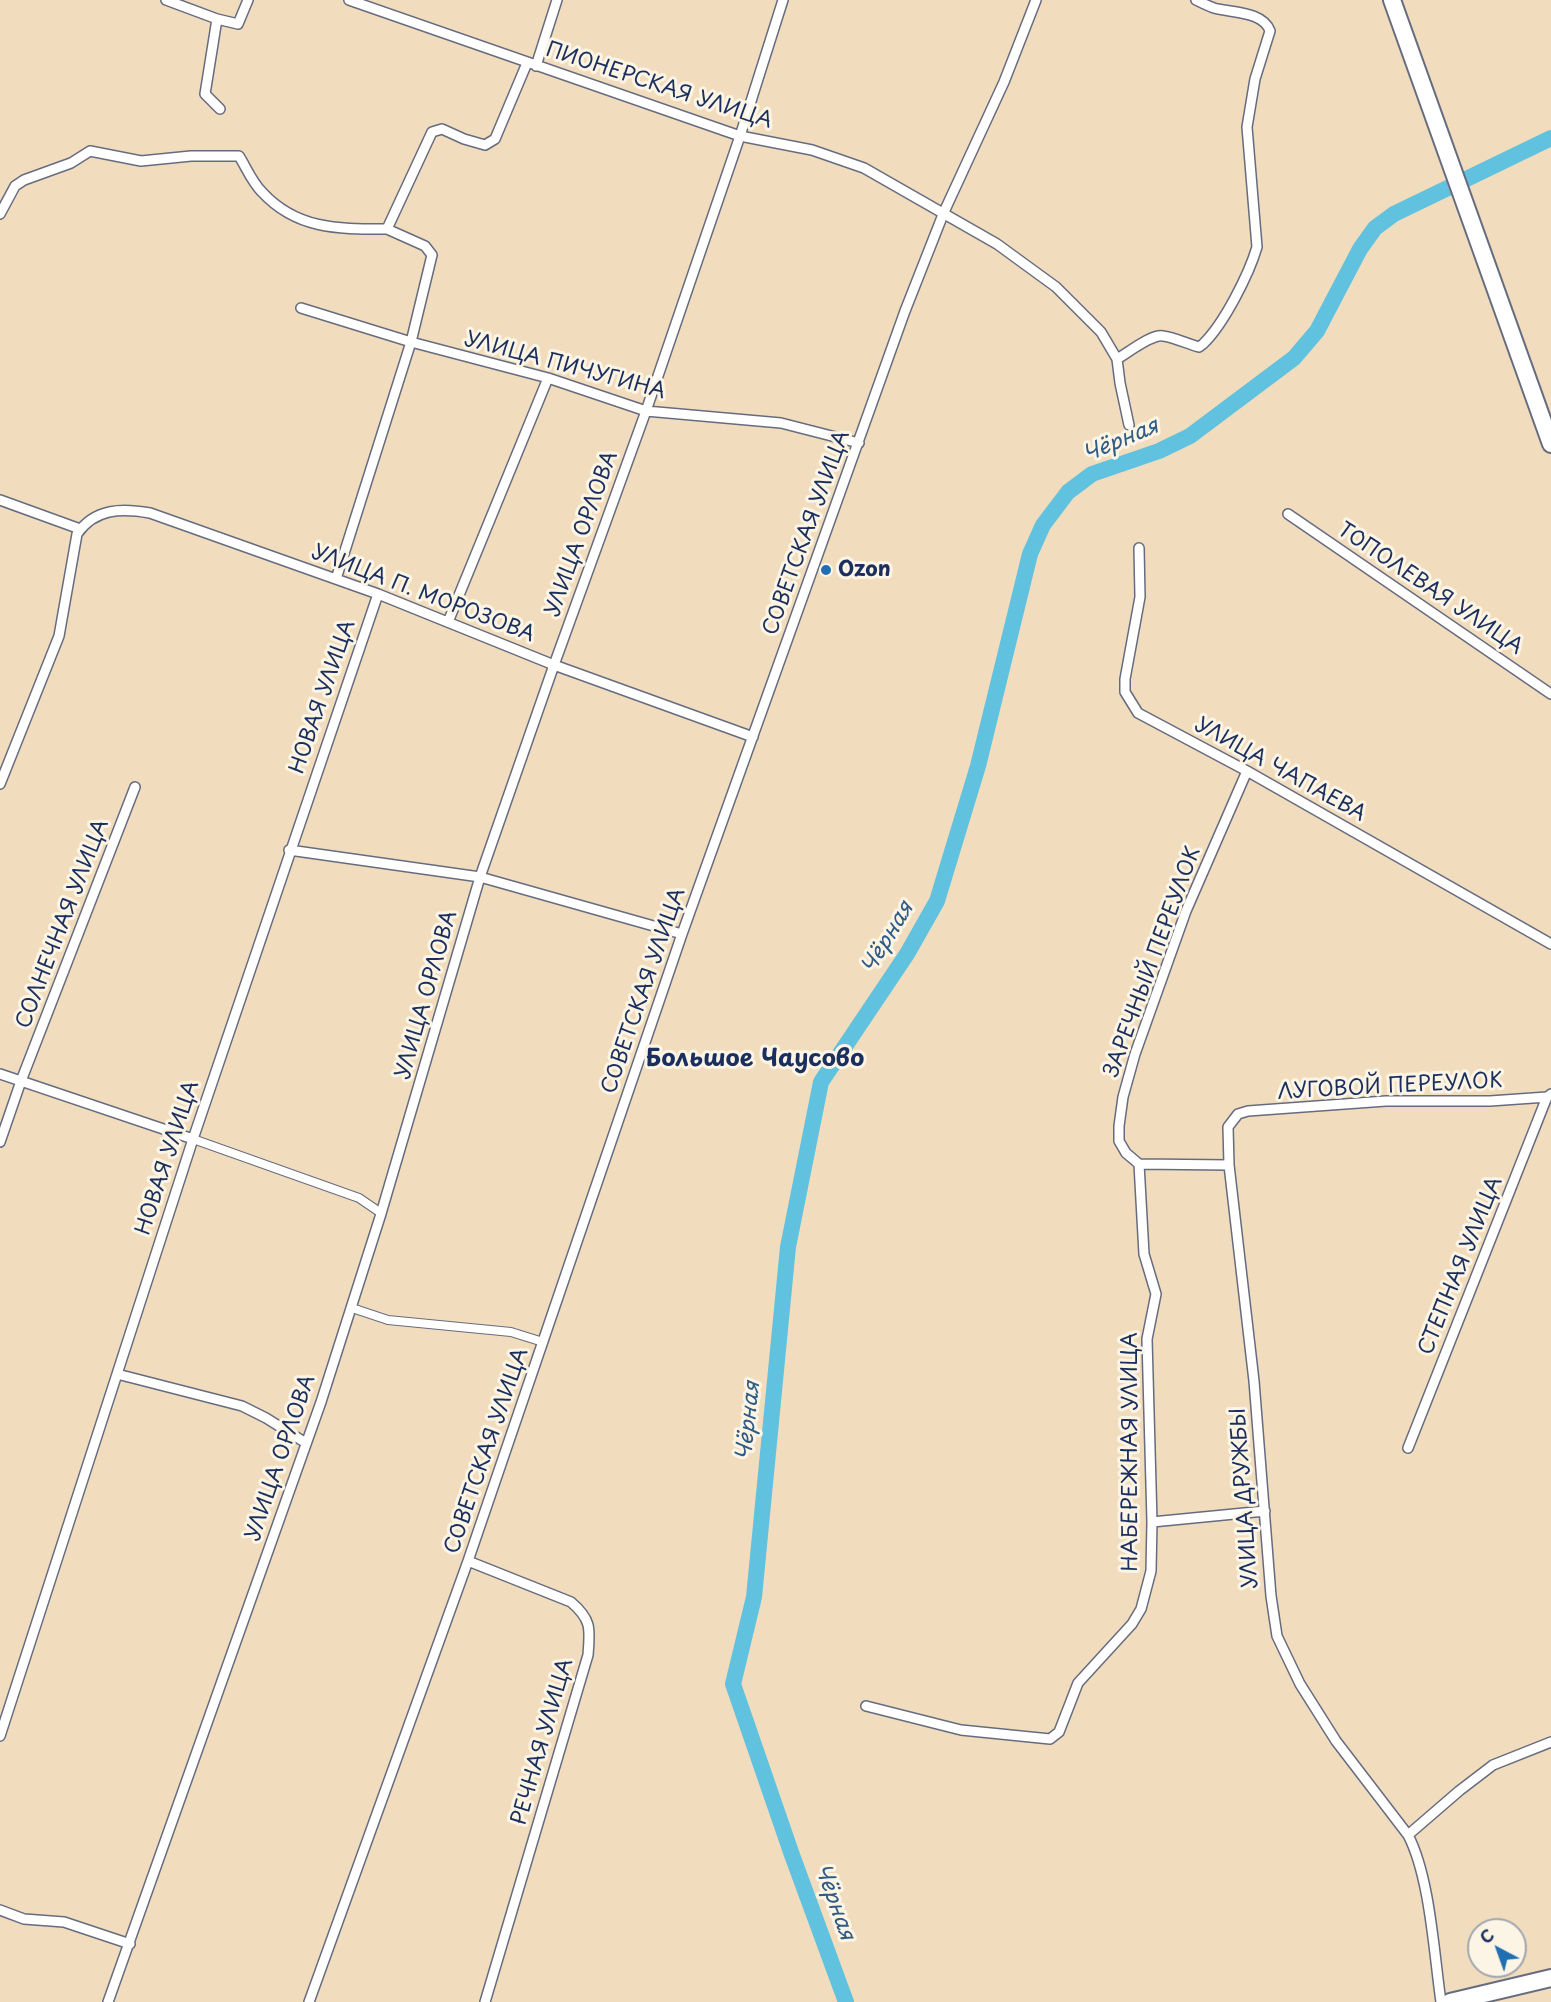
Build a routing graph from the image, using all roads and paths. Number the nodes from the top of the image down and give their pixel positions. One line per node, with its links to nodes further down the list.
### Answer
1 (166, 0): 9 (street)
2 (248, 0): 9 (street)
3 (349, 0): 10 (street, ПИОНЕРСКАЯ УЛИЦА)
4 (557, 0): 10 (street)
5 (783, 0): 12 (street, УЛИЦА ОРЛОВА)
6 (1036, 0): 13 (street, СОВЕТСКАЯ УЛИЦА)
7 (1196, 0): 18 (street)
8 (1392, 0): 23 (highway)
9 (217, 19): 11 (street)
10 (531, 64): 12 (street, ПИОНЕРСКАЯ УЛИЦА); 15 (street)
11 (220, 109)
12 (740, 136): 13 (street, ПИОНЕРСКАЯ УЛИЦА); 20 (street, УЛИЦА ОРЛОВА)
13 (944, 212): 18 (street, ПИОНЕРСКАЯ УЛИЦА); 22 (street, СОВЕТСКАЯ УЛИЦА)
14 (0, 214): 15 (street)
15 (387, 229): 17 (street)
16 (300, 308): 17 (street, УЛИЦА ПИЧУГИНА)
17 (411, 342): 19 (street, УЛИЦА ПИЧУГИНА); 28 (street)
18 (1118, 359): 21 (street, ПИОНЕРСКАЯ УЛИЦА)
19 (548, 378): 20 (street, УЛИЦА ПИЧУГИНА); 30 (street)
20 (646, 411): 22 (street, УЛИЦА ПИЧУГИНА); 31 (street, УЛИЦА ОРЛОВА)
21 (1129, 425)
22 (859, 443): 33 (street, СОВЕТСКАЯ УЛИЦА)
23 (1551, 444)
24 (0, 500): 26 (street)
25 (1288, 514): 32 (street, ТОПОЛЕВАЯ УЛИЦА)
26 (80, 529): 28 (street, УЛИЦА П. МОРОЗОВА); 35 (street)
27 (1139, 548): 34 (street, УЛИЦА ЧАПАЕВА)
28 (336, 579): 29 (street, УЛИЦА П. МОРОЗОВА)
29 (378, 594): 30 (street, УЛИЦА П. МОРОЗОВА); 37 (street, НОВАЯ УЛИЦА)
30 (448, 622): 31 (street, УЛИЦА П. МОРОЗОВА)
31 (554, 664): 33 (street, УЛИЦА П. МОРОЗОВА); 38 (street, УЛИЦА ОРЛОВА)
32 (1551, 694)
33 (753, 737): 39 (street, СОВЕТСКАЯ УЛИЦА)
34 (1247, 771): 40 (street, УЛИЦА ЧАПАЕВА); 47 (street, ЗАРЕЧНЫЙ ПЕРЕУЛОК)
35 (0, 784)
36 (135, 786): 42 (street, СОЛНЕЧНАЯ УЛИЦА)
37 (290, 850): 38 (street); 45 (street, НОВАЯ УЛИЦА)
38 (480, 877): 39 (street); 49 (street, УЛИЦА ОРЛОВА)
39 (682, 934): 51 (street, СОВЕТСКАЯ УЛИЦА)
40 (1551, 944)
41 (0, 1074): 42 (street)
42 (21, 1081): 45 (street); 46 (street, СОЛНЕЧНАЯ УЛИЦА)
43 (1549, 1095): 44 (street, ЛУГОВОЙ ПЕРЕУЛОК); 54 (street, СТЕПНАЯ УЛИЦА)
44 (1232, 1120): 48 (street, УЛИЦА ДРУЖБЫ)
45 (193, 1139): 49 (street); 52 (street, НОВАЯ УЛИЦА)
46 (0, 1142)
47 (1139, 1164): 48 (street); 56 (street, НАБЕРЕЖНАЯ УЛИЦА)
48 (1229, 1165): 55 (street, УЛИЦА ДРУЖБЫ)
49 (381, 1213): 50 (street, УЛИЦА ОРЛОВА)
50 (352, 1308): 51 (street); 53 (street, УЛИЦА ОРЛОВА)
51 (543, 1342): 57 (street, СОВЕТСКАЯ УЛИЦА)
52 (117, 1374): 53 (street); 59 (street, НОВАЯ УЛИЦА)
53 (306, 1443): 63 (street, УЛИЦА ОРЛОВА)
54 (1408, 1448)
55 (1264, 1511): 56 (street); 61 (street, УЛИЦА ДРУЖБЫ)
56 (1152, 1522): 58 (street, НАБЕРЕЖНАЯ УЛИЦА)
57 (468, 1561): 66 (street, СОВЕТСКАЯ УЛИЦА); 67 (street, РЕЧНАЯ УЛИЦА)
58 (866, 1706)
59 (0, 1736)
60 (1551, 1742): 61 (street)
61 (1408, 1835): 68 (street, УЛИЦА ДРУЖБЫ)
62 (0, 1910): 63 (street)
63 (130, 1944): 65 (street, УЛИЦА ОРЛОВА)
64 (1551, 1978): 69 (highway)
65 (108, 2002)
66 (309, 2002)
67 (485, 2002)
68 (1441, 2002)
69 (1450, 2002)

